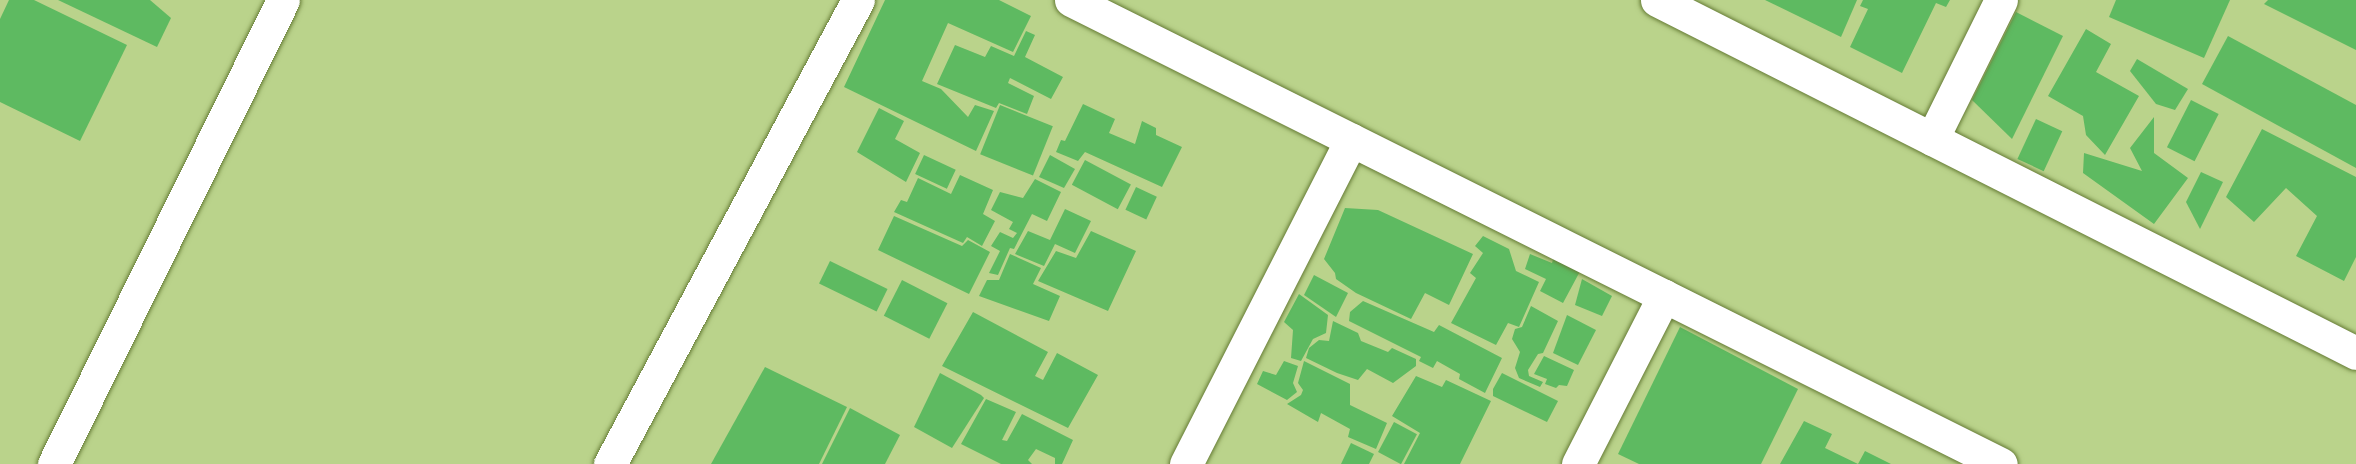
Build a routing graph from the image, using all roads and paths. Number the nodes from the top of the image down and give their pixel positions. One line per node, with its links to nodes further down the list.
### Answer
1 (283, 0): 11 (street)
2 (858, 0): 12 (street)
3 (1071, 0): 7 (street)
4 (1658, 0): 6 (street)
5 (2001, 0): 6 (street)
6 (1932, 139): 9 (street)
7 (1351, 140): 8 (street); 13 (street)
8 (1664, 296): 10 (street); 14 (street)
9 (2356, 353)
10 (1986, 461)
11 (54, 464)
12 (610, 464)
13 (1186, 464)
14 (1578, 464)

